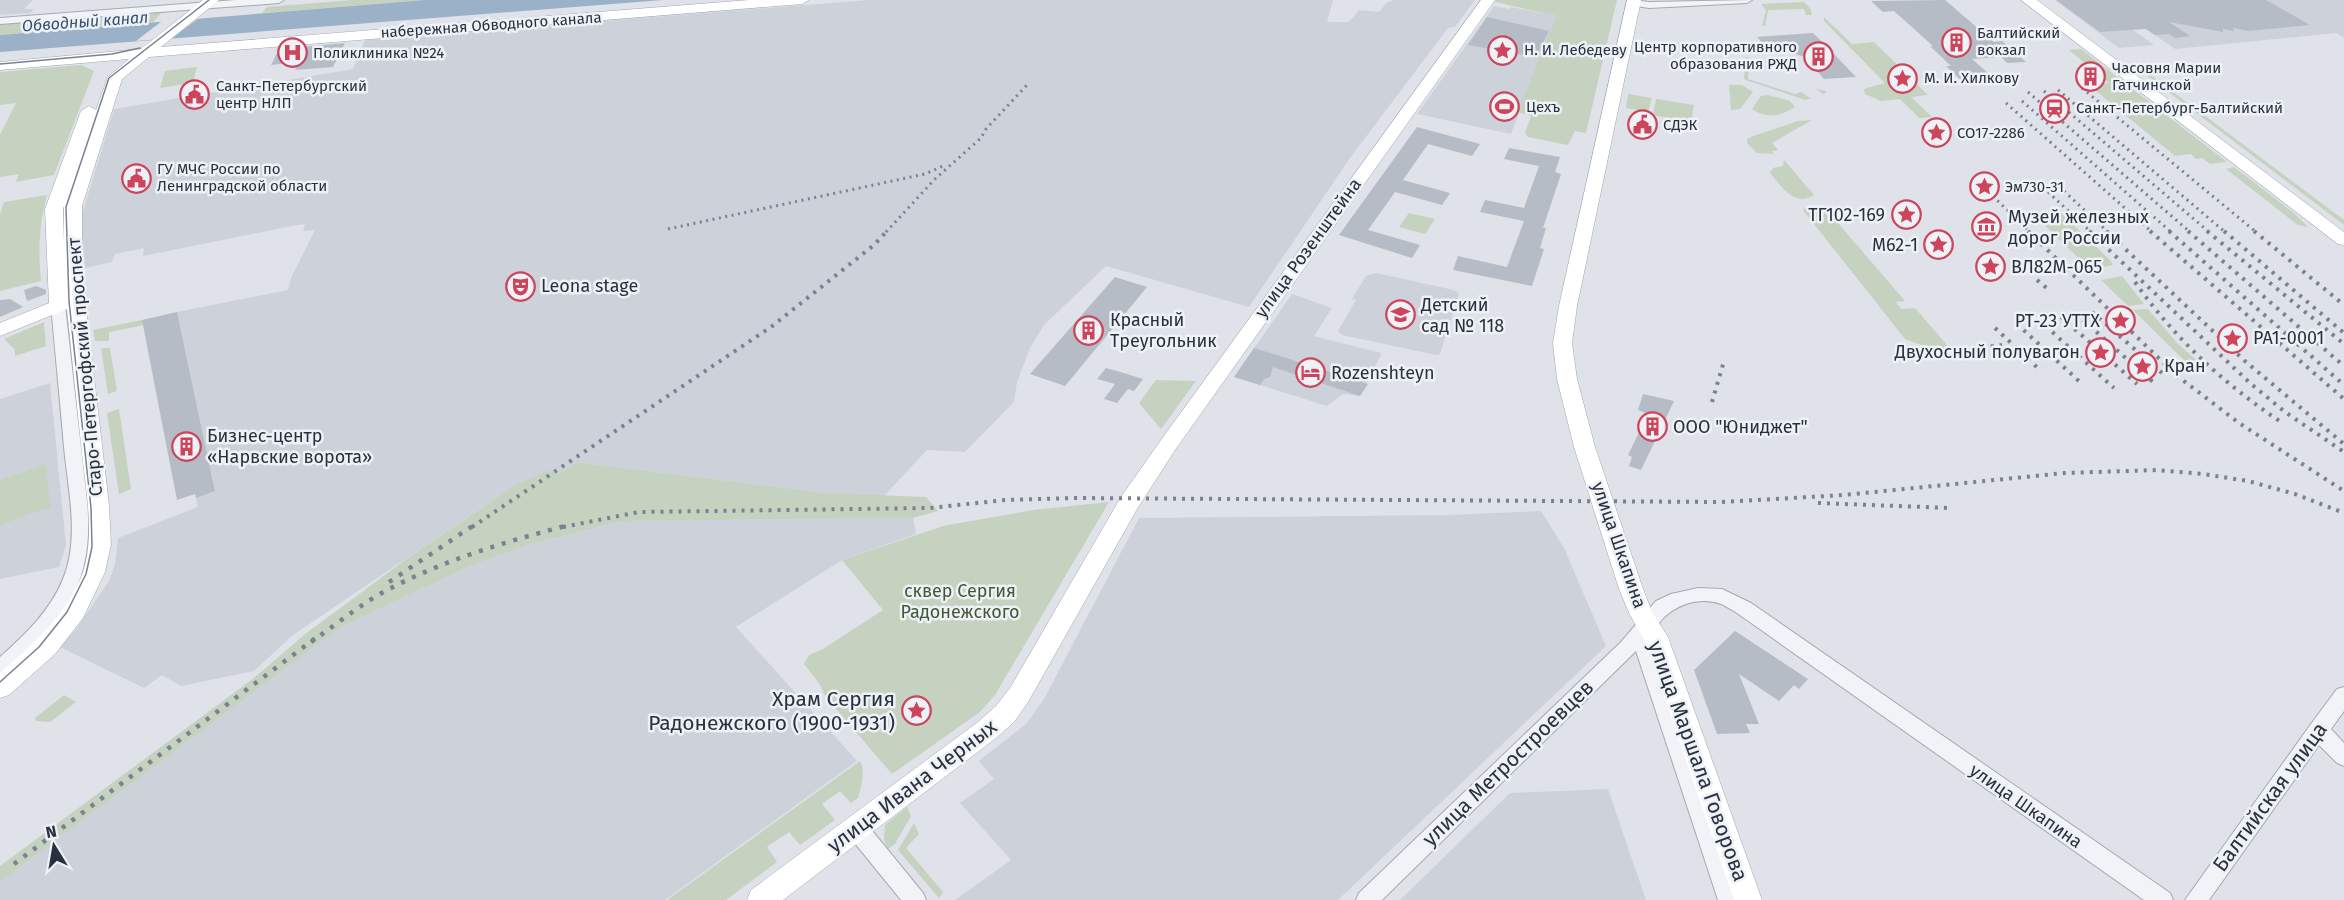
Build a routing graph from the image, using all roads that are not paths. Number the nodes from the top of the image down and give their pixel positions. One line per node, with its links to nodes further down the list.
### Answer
1 (279, 0): 9 (street)
2 (719, 0): 11 (main road, набережная Обводного канала)
3 (802, 0): 11 (main road, набережная Обводного канала)
4 (1488, 0): 18 (main road, улица Розенштейна)
5 (1746, 0): 8 (street)
6 (2028, 0): 15 (main road)
7 (2038, 0): 14 (main road)
8 (1633, 2): 19 (main road, улица Шкапина)
9 (195, 8): 10 (street); 11 (main road, Старо-Петергофский проспект)
10 (0, 21)
11 (143, 47): 12 (main road, набережная Обводного канала); 13 (main road, набережная Обводного канала); 16 (main road, Старо-Петергофский проспект)
12 (0, 58)
13 (0, 66)
14 (2344, 231)
15 (2344, 240)
16 (67, 302): 17 (main road); 20 (street, Старо-Петергофский проспект); 21 (main road, Старо-Петергофский проспект)
17 (0, 330)
18 (1133, 498): 25 (main road, улица Ивана Черных)
19 (1646, 625): 28 (street, улица Метростроевцев); 29 (street, улица Маршала Говорова); 30 (main road, улица Маршала Говорова); 31 (street, улица Шкапина)
20 (0, 669)
21 (0, 688)
22 (2344, 695): 23 (street, Балтийская улица)
23 (2318, 730): 24 (street); 32 (street, Балтийская улица)
24 (2344, 757)
25 (857, 829): 26 (main road, улица Ивана Черных); 27 (street)
26 (761, 900)
27 (915, 900)
28 (1367, 900)
29 (1730, 900)
30 (1748, 900)
31 (2162, 900)
32 (2196, 900)

